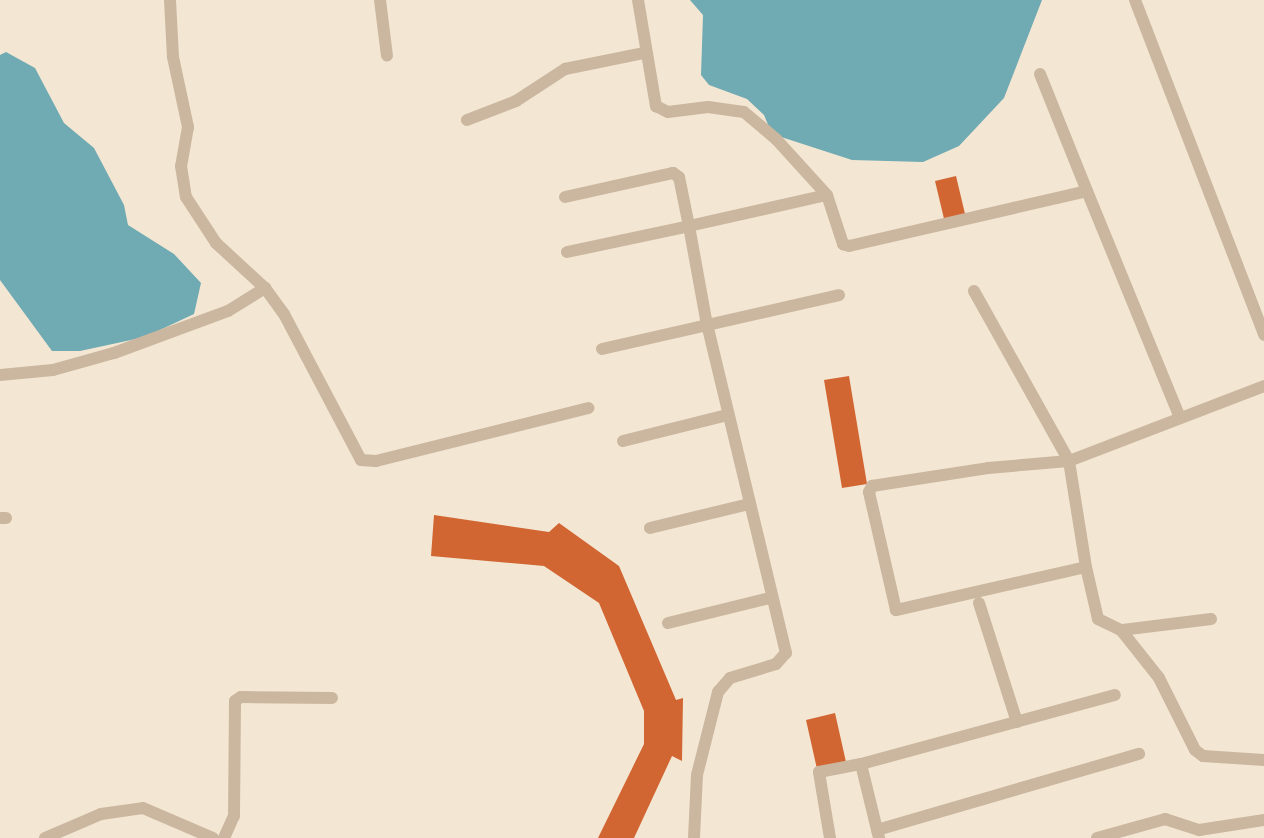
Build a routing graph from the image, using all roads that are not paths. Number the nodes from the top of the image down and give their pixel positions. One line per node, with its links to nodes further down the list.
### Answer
1 (170, 0): 14 (street)
2 (380, 0): 6 (street)
3 (638, 0): 5 (street)
4 (1135, 0): 18 (street)
5 (644, 53): 8 (street); 10 (street)
6 (387, 56)
7 (1040, 74): 9 (street)
8 (467, 120)
9 (1087, 191): 10 (street); 24 (street)
10 (827, 195): 12 (street)
11 (565, 197): 12 (street)
12 (689, 226): 13 (street); 17 (street)
13 (567, 252)
14 (265, 288): 20 (street); 22 (street)
15 (974, 291): 26 (street)
16 (839, 295): 17 (street)
17 (707, 325): 19 (street); 23 (street)
18 (1264, 335)
19 (602, 349)
20 (0, 375)
21 (1264, 386): 24 (street)
22 (589, 408)
23 (727, 415): 25 (street); 27 (street)
24 (1180, 418): 26 (street)
25 (623, 441)
26 (1069, 461): 29 (street); 29 (street)
27 (749, 504): 28 (street); 30 (street)
28 (650, 528)
29 (1086, 567): 34 (street)
30 (770, 598): 33 (street); 46 (street)
31 (979, 603): 37 (street)
32 (1211, 619): 34 (street)
33 (668, 623)
34 (1121, 630): 39 (street)
35 (1115, 695): 37 (street)
36 (332, 698): 45 (street)
37 (1017, 722): 40 (street)
38 (1138, 754): 42 (street)
39 (1264, 760)
40 (861, 764): 42 (street); 47 (street)
41 (1264, 820): 48 (street)
42 (878, 834)
43 (45, 838): 44 (street)
44 (213, 838)
45 (224, 838)
46 (694, 838)
47 (830, 838)
48 (1097, 838)

